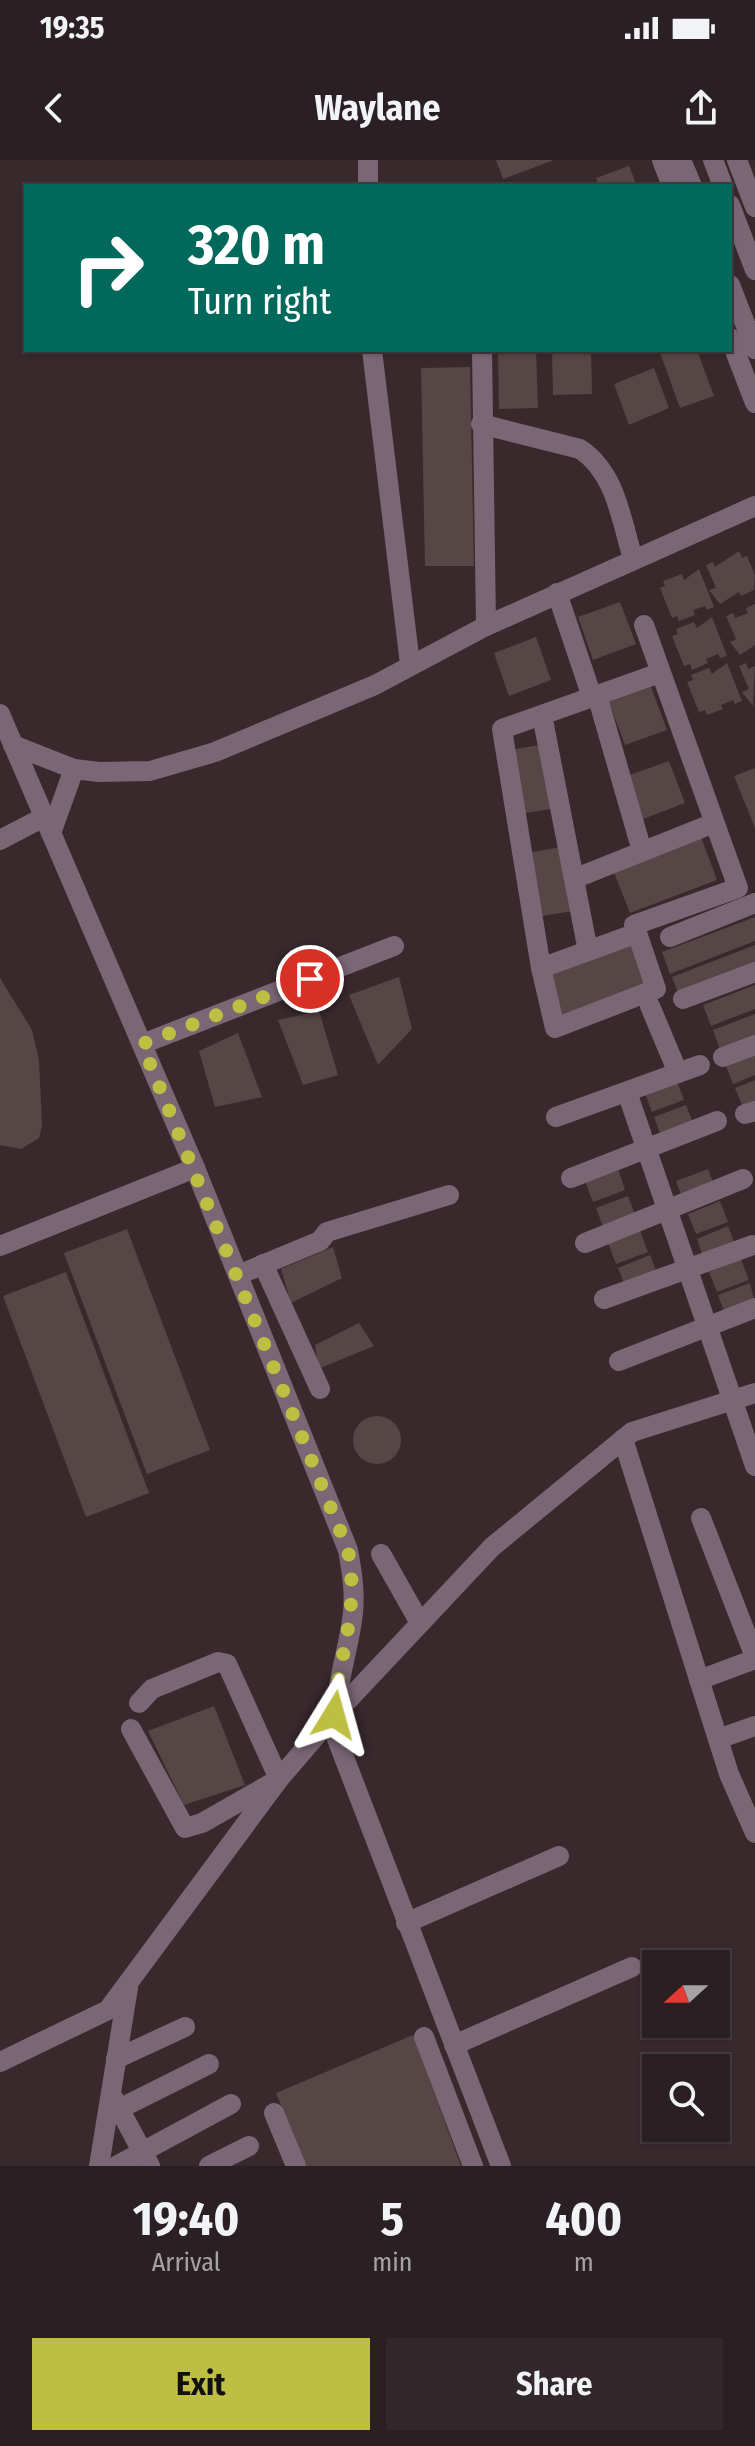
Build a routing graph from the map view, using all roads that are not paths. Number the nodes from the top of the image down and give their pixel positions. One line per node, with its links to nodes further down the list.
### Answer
1 (368, 160): 6 (street)
2 (662, 160): 7 (street)
3 (681, 160): 8 (street)
4 (713, 160): 9 (street)
5 (737, 160): 10 (street)
6 (368, 184)
7 (671, 184)
8 (691, 184)
9 (722, 184)
10 (755, 207)
11 (732, 210): 12 (street)
12 (755, 270)
13 (732, 290): 15 (street)
14 (732, 343): 18 (street)
15 (755, 349)
16 (372, 352): 25 (street)
17 (482, 352): 19 (street)
18 (755, 403)
19 (481, 424): 21 (street); 24 (street)
20 (755, 506): 21 (street)
21 (633, 559): 22 (street)
22 (551, 595): 24 (street); 27 (street)
23 (644, 625): 26 (street)
24 (486, 626): 25 (street)
25 (410, 664): 31 (street)
26 (660, 673): 27 (street); 32 (street)
27 (590, 698): 29 (street); 35 (street)
28 (0, 714): 30 (street)
29 (542, 715): 36 (street); 42 (street)
30 (13, 745): 31 (street); 33 (street)
31 (74, 769): 33 (street)
32 (714, 823): 35 (street); 38 (street)
33 (47, 825): 34 (street); 46 (street)
34 (0, 840)
35 (642, 851): 36 (street)
36 (576, 878): 41 (street)
37 (755, 903): 39 (street)
38 (637, 933): 41 (street); 42 (street)
39 (670, 937)
40 (394, 946): 46 (street)
41 (588, 951): 42 (street)
42 (541, 968)
43 (755, 972): 44 (street)
44 (683, 999)
45 (650, 1006): 50 (street)
46 (142, 1044): 55 (street)
47 (755, 1045): 48 (street)
48 (723, 1057)
49 (700, 1065): 50 (street)
50 (678, 1073): 51 (street)
51 (627, 1092): 52 (street); 54 (street)
52 (556, 1117)
53 (717, 1121): 54 (street)
54 (646, 1149): 56 (street); 59 (street)
55 (195, 1168): 62 (street); 65 (street)
56 (571, 1178)
57 (743, 1179): 59 (street)
58 (449, 1195): 63 (street)
59 (667, 1210): 60 (street); 64 (street)
60 (585, 1243)
61 (753, 1245): 64 (street)
62 (0, 1246)
63 (263, 1264): 65 (street); 70 (street)
64 (688, 1270): 66 (street); 68 (street)
65 (238, 1275): 81 (street)
66 (604, 1299)
67 (755, 1308): 68 (street)
68 (707, 1327): 69 (street); 72 (street)
69 (619, 1361)
70 (320, 1389)
71 (755, 1393): 72 (street)
72 (731, 1401): 73 (street); 74 (street)
73 (623, 1439): 77 (street); 79 (street)
74 (755, 1466)
75 (701, 1518): 78 (street)
76 (381, 1554): 77 (street)
77 (420, 1623): 81 (street)
78 (755, 1658): 79 (street)
79 (699, 1680): 84 (street)
80 (139, 1703): 85 (street)
81 (334, 1715): 85 (street); 89 (street)
82 (755, 1726): 84 (street)
83 (131, 1729): 85 (street)
84 (718, 1739): 86 (street)
85 (279, 1779): 91 (street)
86 (747, 1798): 87 (street)
87 (755, 1833)
88 (559, 1856): 89 (street)
89 (406, 1923): 94 (street)
90 (632, 1967): 94 (street)
91 (129, 1984): 95 (street); 96 (street)
92 (185, 2027): 95 (street)
93 (424, 2037): 107 (street)
94 (454, 2045): 108 (street)
95 (116, 2059): 98 (street)
96 (0, 2062)
97 (209, 2064): 98 (street)
98 (115, 2101): 102 (street); 103 (street)
99 (231, 2104): 102 (street)
100 (274, 2113): 106 (street)
101 (249, 2146): 105 (street)
102 (146, 2159): 104 (street)
103 (99, 2166)
104 (116, 2166)
105 (209, 2166)
106 (296, 2166)
107 (473, 2166)
108 (501, 2166)

